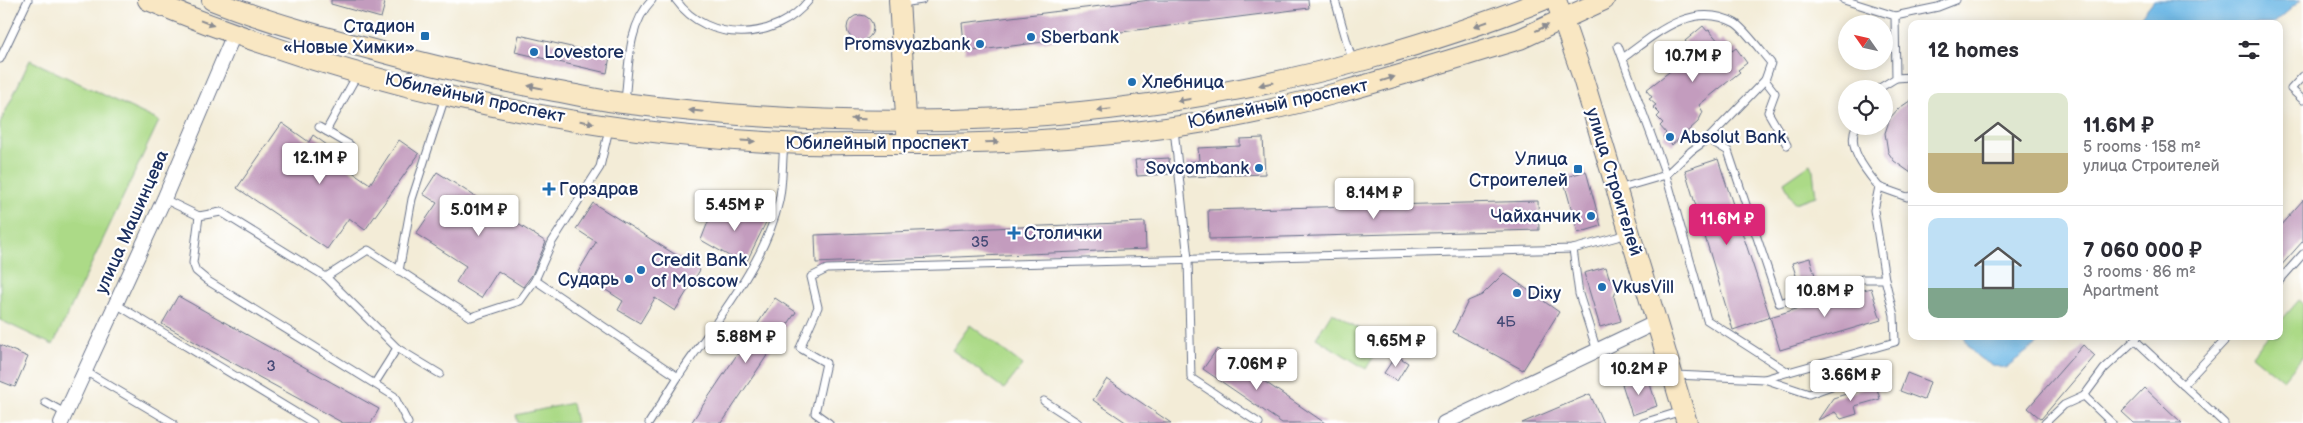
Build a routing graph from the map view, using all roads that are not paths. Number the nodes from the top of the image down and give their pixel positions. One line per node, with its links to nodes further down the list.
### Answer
1 (28, 0): 20 (lane)
2 (148, 0): 17 (main road, Юбилейный проспект, one-way to 17)
3 (212, 0): 14 (main road, Юбилейный проспект)
4 (652, 0): 30 (lane)
5 (676, 0): 6 (lane)
6 (809, 0)
7 (922, 0): 13 (lane)
8 (1335, 0): 21 (lane)
9 (1543, 0): 21 (main road, Юбилейный проспект, one-way to 21)
10 (1604, 0): 15 (main road, Юбилейный проспект)
11 (1844, 0): 16 (lane)
12 (1956, 0): 16 (lane)
13 (899, 2): 31 (main road)
14 (236, 5): 30 (main road, Юбилейный проспект, one-way to 14)
15 (1559, 9): 34 (main road, Юбилейный проспект, one-way to 15); 44 (main road, улица Строителей)
16 (1895, 16): 25 (lane)
17 (234, 34): 22 (main road, Юбилейный проспект); 46 (street, улица Машинцева)
18 (1618, 46): 19 (lane)
19 (1623, 58): 26 (lane); 42 (lane)
20 (0, 59)
21 (1352, 63): 31 (main road, Юбилейный проспект, one-way to 31)
22 (358, 72): 28 (main road, Юбилейный проспект); 35 (lane)
23 (2303, 76): 29 (lane)
24 (1908, 77): 25 (lane)
25 (1896, 78): 27 (lane)
26 (1765, 80): 37 (lane); 41 (lane)
27 (1893, 80)
28 (446, 94): 32 (main road, Юбилейный проспект, one-way to 32); 52 (lane)
29 (2303, 100)
30 (625, 104): 31 (main road, Юбилейный проспект, one-way to 30)
31 (907, 121): 40 (main road)
32 (609, 126): 38 (main road, Юбилейный проспект, one-way to 38); 56 (lane)
33 (319, 127): 35 (lane)
34 (1174, 127): 40 (main road, Юбилейный проспект, one-way to 34); 51 (lane)
35 (326, 131): 39 (lane)
36 (1853, 135): 43 (lane)
37 (1708, 139): 42 (lane); 55 (lane)
38 (784, 143): 40 (main road, Юбилейный проспект); 69 (lane)
39 (350, 145)
40 (908, 145)
41 (1787, 145)
42 (1666, 175): 44 (lane); 65 (lane)
43 (1879, 186): 45 (lane); 55 (lane)
44 (1616, 190): 48 (main road, улица Строителей)
45 (1908, 197)
46 (164, 199): 47 (lane); 57 (street, улица Машинцева)
47 (199, 216): 54 (lane); 71 (lane)
48 (1629, 234): 49 (lane); 58 (main road, улица Строителей)
49 (1573, 249): 51 (lane); 63 (lane)
50 (2303, 254): 53 (lane)
51 (1188, 260): 82 (lane); 84 (lane)
52 (399, 271): 54 (lane); 56 (lane)
53 (2283, 276)
54 (326, 277): 62 (lane)
55 (1884, 279): 65 (lane)
56 (535, 280): 69 (lane)
57 (116, 304): 64 (street, улица Машинцева); 79 (lane)
58 (1658, 322): 63 (street); 68 (main road, улица Строителей)
59 (2134, 340): 73 (lane)
60 (2138, 340): 72 (lane)
61 (2226, 340): 72 (lane)
62 (397, 348): 66 (lane); 71 (lane)
63 (1597, 351): 85 (street)
64 (85, 371): 77 (street, улица Машинцева); 78 (lane)
65 (1788, 372): 70 (lane)
66 (440, 374)
67 (1865, 374): 70 (lane)
68 (1672, 375): 70 (lane); 76 (main road, улица Строителей)
69 (678, 376): 81 (lane)
70 (1764, 379)
71 (376, 383): 80 (lane)
72 (2183, 385): 89 (lane)
73 (2084, 396): 87 (lane); 88 (lane)
74 (1044, 401): 83 (lane)
75 (44, 402): 77 (lane)
76 (1685, 417): 86 (lane)
77 (63, 418)
78 (173, 423)
79 (313, 423)
80 (408, 423)
81 (649, 423)
82 (829, 423)
83 (1078, 423)
84 (1259, 423)
85 (1444, 423)
86 (1643, 423)
87 (2044, 423)
88 (2112, 423)
89 (2224, 423)

